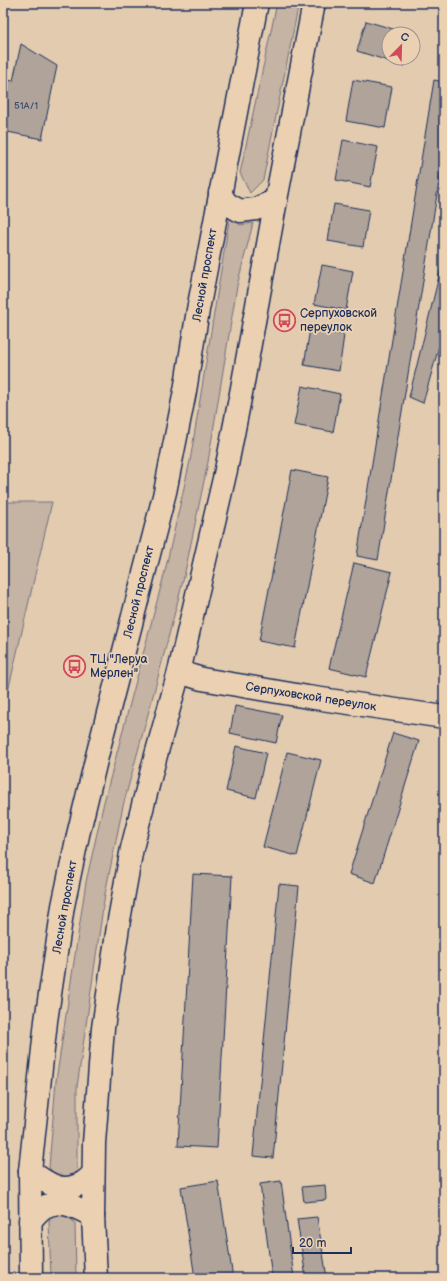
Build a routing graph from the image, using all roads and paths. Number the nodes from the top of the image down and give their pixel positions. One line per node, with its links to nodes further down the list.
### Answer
1 (257, 3): 3 (main road, Лесной проспект)
2 (314, 3): 4 (main road)
3 (220, 193): 4 (main road); 7 (main road, Лесной проспект)
4 (276, 200): 5 (main road)
5 (179, 672): 6 (main road, Серпуховской переулок); 8 (main road)
6 (444, 717)
7 (30, 1171): 8 (main road); 10 (main road, Лесной проспект)
8 (93, 1174): 9 (main road)
9 (93, 1216): 10 (main road); 12 (main road)
10 (30, 1221): 11 (main road, Лесной проспект)
11 (30, 1278)
12 (96, 1278)

